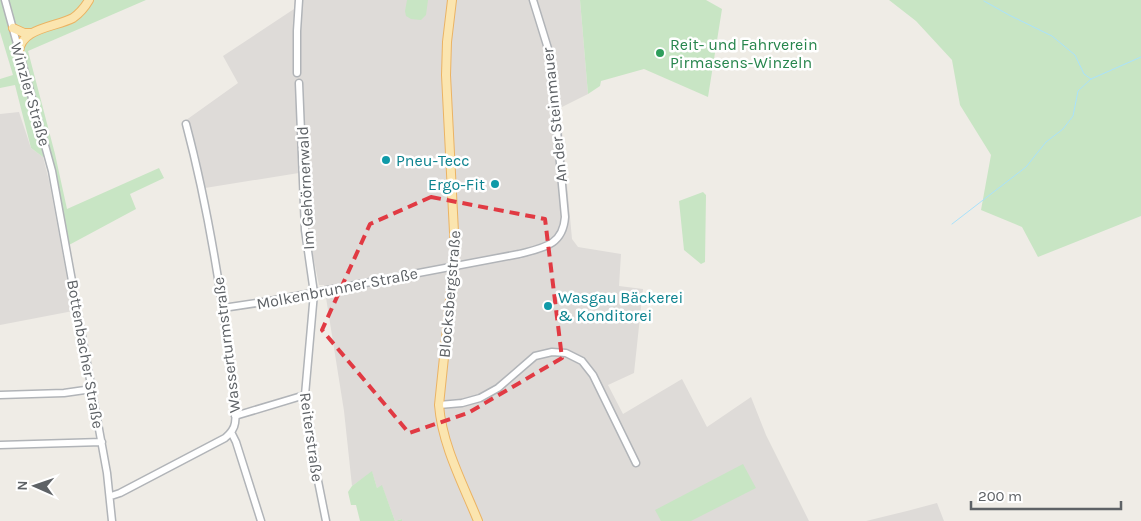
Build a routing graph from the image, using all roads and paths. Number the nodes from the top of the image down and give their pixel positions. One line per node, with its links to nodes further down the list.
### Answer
1 (5, 0): 6 (street, Winzler Straße)
2 (89, 0): 7 (main road)
3 (299, 0): 9 (street)
4 (452, 0): 14 (main road, Blocksbergstraße)
5 (534, 0): 13 (street, An der Steinmauer)
6 (13, 28): 7 (main road); 8 (street, Winzler Straße)
7 (33, 33): 8 (main road)
8 (19, 52): 12 (street, Winzler Straße)
9 (298, 73)
10 (299, 83): 15 (street, Im Gehörnerwald)
11 (186, 124): 16 (street, Wasserturmstraße)
12 (55, 188): 17 (street, Bottenbacher Straße)
13 (563, 231): 14 (street, Molkenbrunner Straße)
14 (454, 266): 15 (street, Molkenbrunner Straße); 20 (main road, Blocksbergstraße)
15 (314, 293): 16 (street, Molkenbrunner Straße); 19 (street, Reiterstraße)
16 (223, 308): 21 (street, Wasserturmstraße)
17 (92, 389): 18 (street); 23 (street, Bottenbacher Straße)
18 (0, 395)
19 (305, 395): 21 (street); 29 (street, Reiterstraße)
20 (439, 405): 25 (street); 30 (main road, Blocksbergstraße)
21 (236, 416): 22 (street, Wasserturmstraße)
22 (231, 432): 26 (street, Wasserturmstraße); 28 (street)
23 (102, 442): 24 (street); 26 (street, Bottenbacher Straße)
24 (0, 445)
25 (636, 463)
26 (111, 496): 27 (street, Bottenbacher Straße)
27 (112, 521)
28 (261, 521)
29 (326, 521)
30 (478, 521)

